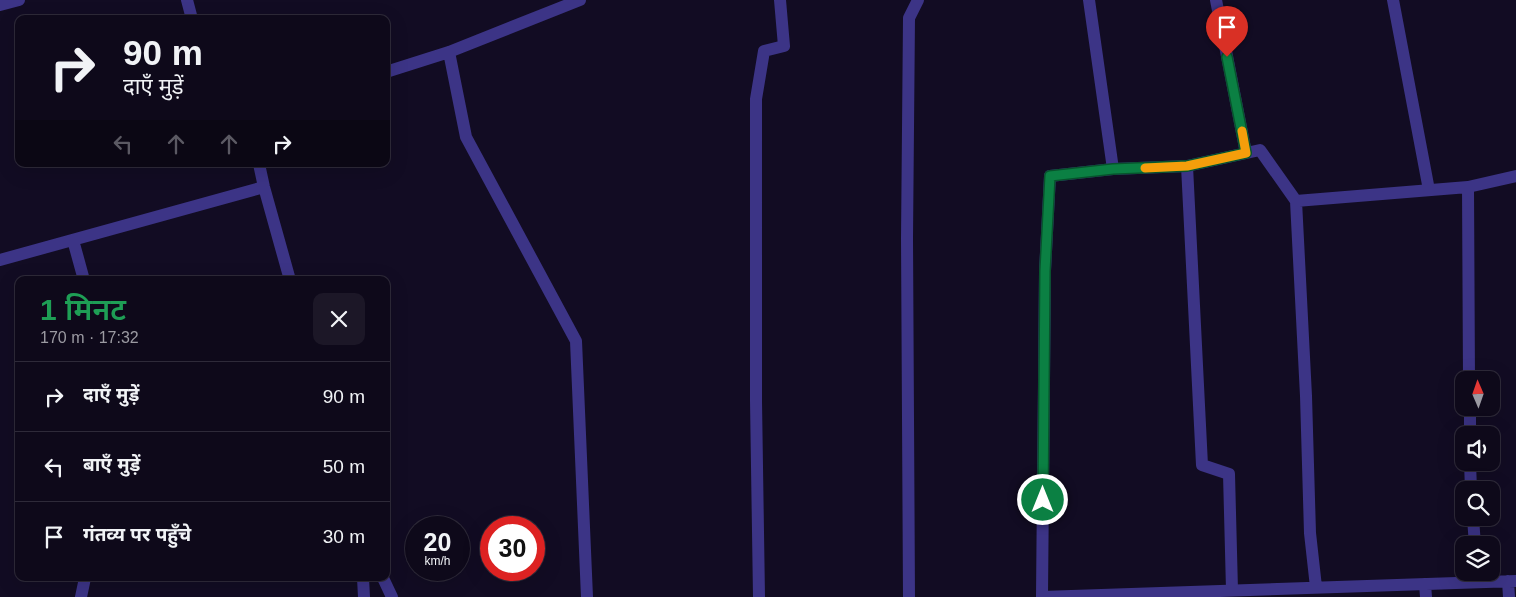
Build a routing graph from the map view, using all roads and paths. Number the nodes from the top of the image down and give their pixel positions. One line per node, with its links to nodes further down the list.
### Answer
1 (19, 0): 9 (street)
2 (187, 0): 10 (street)
3 (580, 0): 11 (street)
4 (780, 0): 40 (street)
5 (918, 0): 41 (street)
6 (1089, 0): 16 (street)
7 (1216, 0): 13 (street)
8 (1392, 0): 20 (street)
9 (0, 5)
10 (191, 15)
11 (449, 52): 12 (street); 39 (street)
12 (390, 71)
13 (1246, 153): 14 (street); 21 (street)
14 (1187, 166): 16 (street); 34 (street)
15 (260, 167): 18 (street)
16 (1113, 169): 35 (street)
17 (1516, 176): 19 (street)
18 (264, 187): 22 (street); 25 (street)
19 (1468, 187): 20 (street); 26 (street)
20 (1429, 190): 21 (street)
21 (1296, 201): 33 (street)
22 (73, 240): 23 (street); 24 (street)
23 (0, 260)
24 (83, 276)
25 (289, 276)
26 (1470, 371)
27 (1455, 580): 32 (street)
28 (84, 581): 36 (street)
29 (363, 581): 37 (street)
30 (384, 581): 38 (street)
31 (1512, 581): 43 (street)
32 (1425, 584): 33 (street); 42 (street)
33 (1316, 587): 34 (street)
34 (1241, 592): 35 (street)
35 (1042, 596)
36 (82, 597)
37 (364, 597)
38 (392, 597)
39 (588, 597)
40 (759, 597)
41 (909, 597)
42 (1426, 597)
43 (1509, 597)

